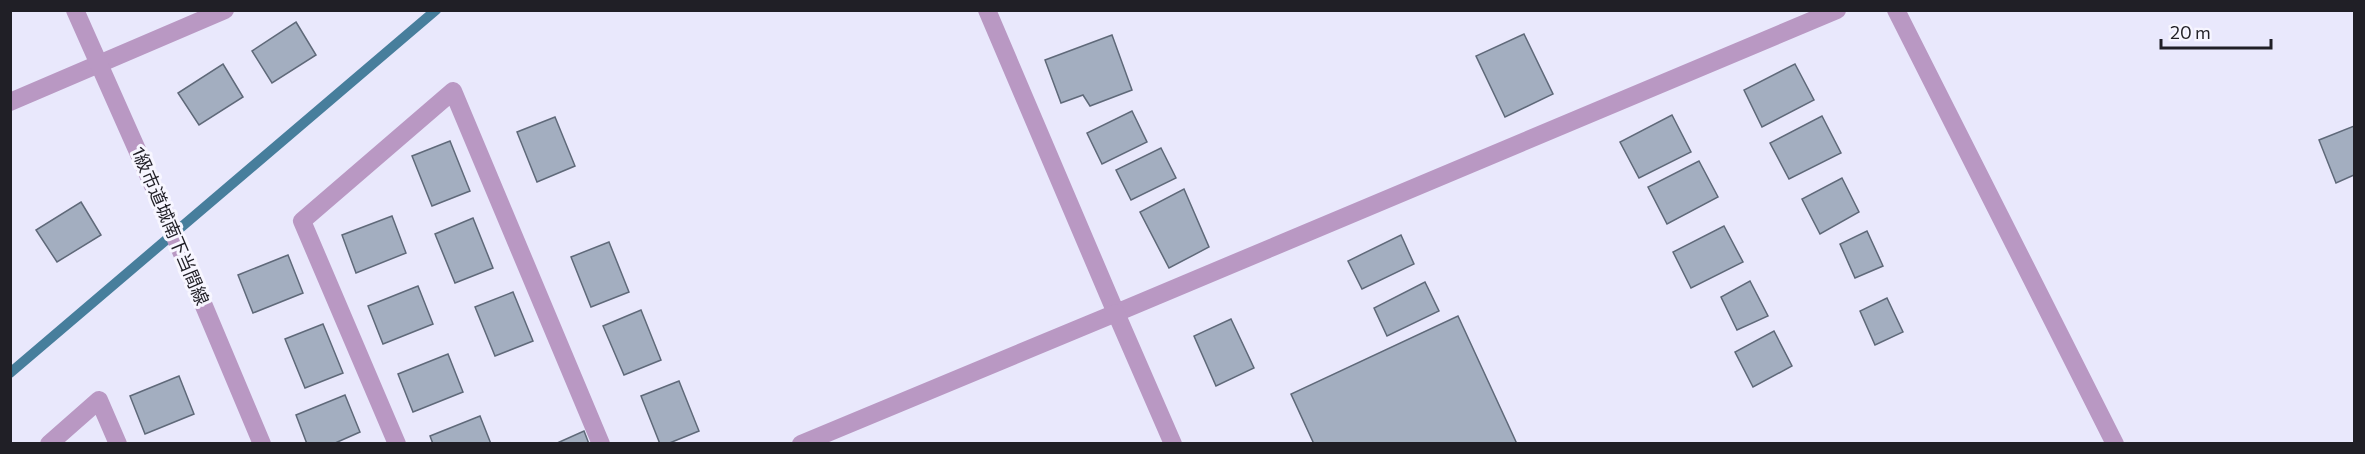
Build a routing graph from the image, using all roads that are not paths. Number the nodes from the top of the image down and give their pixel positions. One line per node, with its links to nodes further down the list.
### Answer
1 (75, 10): 6 (street, 1級市道城南下当間線)
2 (225, 10): 6 (street)
3 (987, 10): 8 (street)
4 (1837, 10): 8 (street)
5 (1896, 10): 16 (street)
6 (99, 64): 7 (street); 11 (street, 1級市道城南下当間線)
7 (10, 102)
8 (1116, 313): 14 (street); 15 (street)
9 (49, 444): 10 (street)
10 (118, 444)
11 (262, 444)
12 (397, 444): 13 (street)
13 (601, 444)
14 (801, 444)
15 (1173, 444)
16 (2115, 444)

